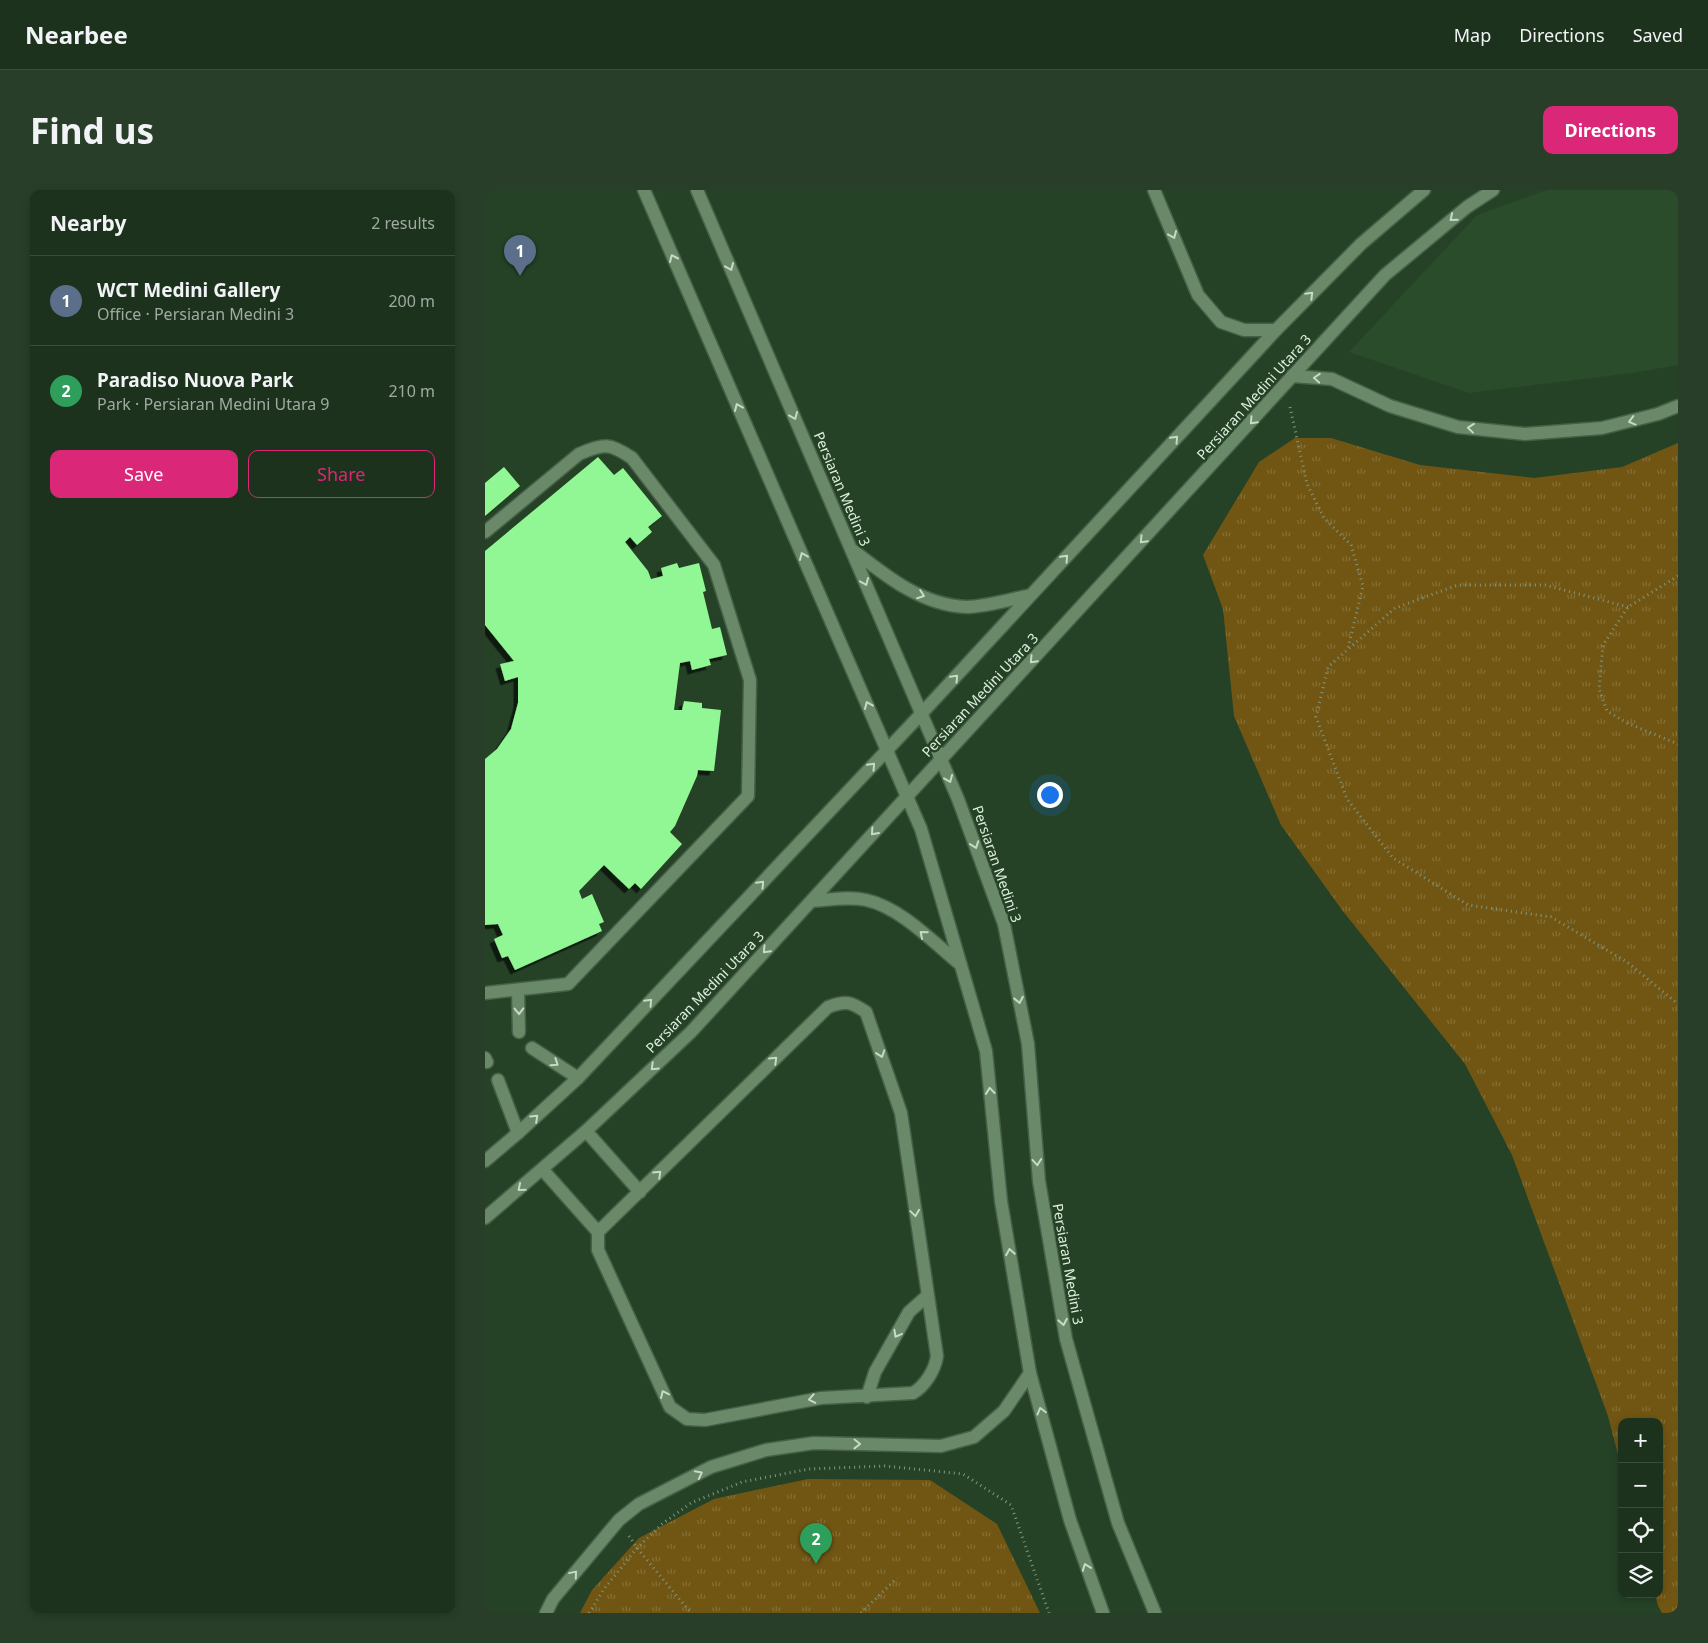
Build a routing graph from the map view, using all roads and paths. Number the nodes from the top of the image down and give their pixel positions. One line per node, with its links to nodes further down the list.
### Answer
1 (644, 190): 17 (street, one-way to 1)
2 (697, 190): 10 (street, Persiaran Medini 3, one-way to 10)
3 (1154, 190): 6 (street, one-way to 6)
4 (1424, 190): 6 (street, Persiaran Medini Utara 3, one-way to 4)
5 (1493, 190): 7 (street, Persiaran Medini Utara 3, one-way to 7)
6 (1276, 330): 12 (street, Persiaran Medini Utara 3, one-way to 6)
7 (1289, 381): 8 (street, one-way to 7); 14 (path); 18 (street, Persiaran Medini Utara 3, one-way to 18)
8 (1678, 406)
9 (485, 532): 22 (street)
10 (852, 550): 12 (street, one-way to 12); 15 (street, Persiaran Medini 3, one-way to 15)
11 (1678, 576): 13 (path)
12 (1031, 595): 15 (street, Persiaran Medini Utara 3, one-way to 12)
13 (1628, 607): 14 (path); 16 (path)
14 (1348, 649): 24 (path)
15 (921, 713): 17 (street, Persiaran Medini Utara 3); 18 (street, Persiaran Medini 3)
16 (1678, 744)
17 (887, 750): 19 (street); 27 (street, Persiaran Medini Utara 3, one-way to 17)
18 (941, 758): 19 (street, Persiaran Medini Utara 3); 50 (street, Persiaran Medini 3, one-way to 50)
19 (907, 795): 20 (street, Persiaran Medini Utara 3, one-way to 20); 21 (street)
20 (811, 901): 21 (street, one-way to 20); 29 (street, Persiaran Medini Utara 3, one-way to 29)
21 (961, 965): 37 (street, one-way to 21)
22 (518, 990): 23 (street); 25 (street, one-way to 25)
23 (485, 993)
24 (1678, 1004)
25 (519, 1032)
26 (532, 1048): 27 (street, one-way to 27)
27 (578, 1078): 30 (street, Persiaran Medini Utara 3, one-way to 27)
28 (498, 1080): 30 (street)
29 (586, 1131): 32 (street, Persiaran Medini Utara 3); 33 (street)
30 (518, 1133): 31 (street, Persiaran Medini Utara 3)
31 (485, 1161)
32 (543, 1170): 34 (street, Persiaran Medini Utara 3, one-way to 34); 35 (street)
33 (640, 1192): 35 (street); 36 (street, one-way to 36)
34 (485, 1218)
35 (598, 1232): 38 (street, one-way to 35)
36 (927, 1296): 38 (street, one-way to 38); 38 (street)
37 (1030, 1373): 39 (street, one-way to 37); 49 (street, one-way to 37)
38 (867, 1397)
39 (619, 1520): 40 (path); 43 (street, one-way to 39)
40 (637, 1548): 42 (path); 44 (path); 48 (path)
41 (897, 1578): 47 (path)
42 (687, 1608): 45 (path); 46 (path)
43 (546, 1613)
44 (589, 1613)
45 (684, 1613)
46 (691, 1613)
47 (861, 1613)
48 (1049, 1613)
49 (1103, 1613)
50 (1155, 1613)

